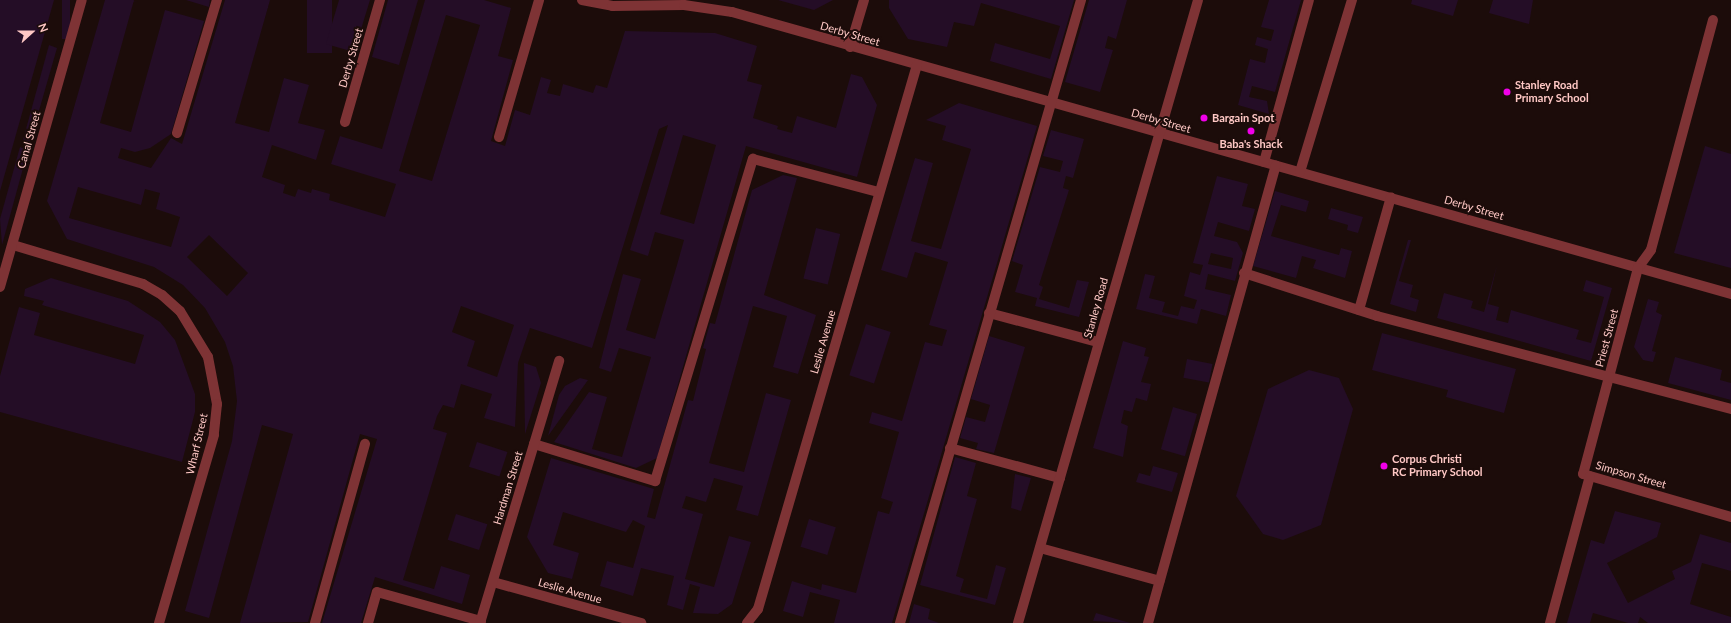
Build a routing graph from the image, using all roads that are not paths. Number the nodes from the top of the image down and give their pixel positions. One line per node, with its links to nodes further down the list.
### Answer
1 (82, 0): 25 (street, Canal Street)
2 (217, 0): 17 (street)
3 (380, 0): 16 (street, Derby Street)
4 (539, 0): 19 (street)
5 (582, 0): 11 (street, Derby Street)
6 (864, 0): 13 (street)
7 (1081, 0): 15 (street)
8 (1198, 0): 18 (street, Stanley Road)
9 (1309, 0): 20 (street)
10 (1352, 0): 22 (street)
11 (596, 2): 13 (street, Derby Street)
12 (1713, 20): 26 (street)
13 (850, 47): 14 (street, Derby Street)
14 (917, 65): 15 (street, Derby Street); 23 (street, Leslie Avenue)
15 (1052, 102): 18 (street, Derby Street); 31 (street)
16 (346, 122)
17 (177, 133)
18 (1159, 133): 20 (street, Derby Street); 32 (street, Stanley Road)
19 (499, 137)
20 (1264, 162): 21 (street, Derby Street)
21 (1276, 166): 22 (street, Derby Street); 27 (street)
22 (1300, 172): 24 (street, Derby Street)
23 (878, 192): 38 (street); 51 (street, Leslie Avenue)
24 (1391, 197): 26 (street, Derby Street); 30 (street)
25 (13, 245): 28 (street, Canal Street); 47 (street, Wharf Street)
26 (1638, 268): 29 (street, Derby Street); 34 (street, Priest Street)
27 (1244, 273): 30 (street); 44 (street)
28 (0, 287)
29 (1731, 294)
30 (1359, 310): 34 (street)
31 (989, 313): 32 (street); 39 (street)
32 (1098, 342): 41 (street, Stanley Road)
33 (559, 360): 38 (street, Hardman Street)
34 (1609, 377): 35 (street); 36 (street, Priest Street)
35 (1731, 409)
36 (1599, 415): 40 (street, Simpson Street)
37 (365, 444): 48 (street)
38 (534, 444): 45 (street, Hardman Street)
39 (950, 448): 41 (street); 52 (street)
40 (1590, 476): 42 (street, Simpson Street); 55 (street)
41 (1060, 478): 43 (street, Stanley Road)
42 (1731, 516)
43 (1040, 548): 44 (street); 53 (street, Stanley Road)
44 (1160, 581): 54 (street)
45 (493, 582): 46 (street, Hardman Street); 50 (street, Leslie Avenue)
46 (481, 622): 49 (street)
47 (159, 623)
48 (315, 623)
49 (368, 623)
50 (641, 623)
51 (747, 623)
52 (900, 623)
53 (1018, 623)
54 (1148, 623)
55 (1550, 623)

